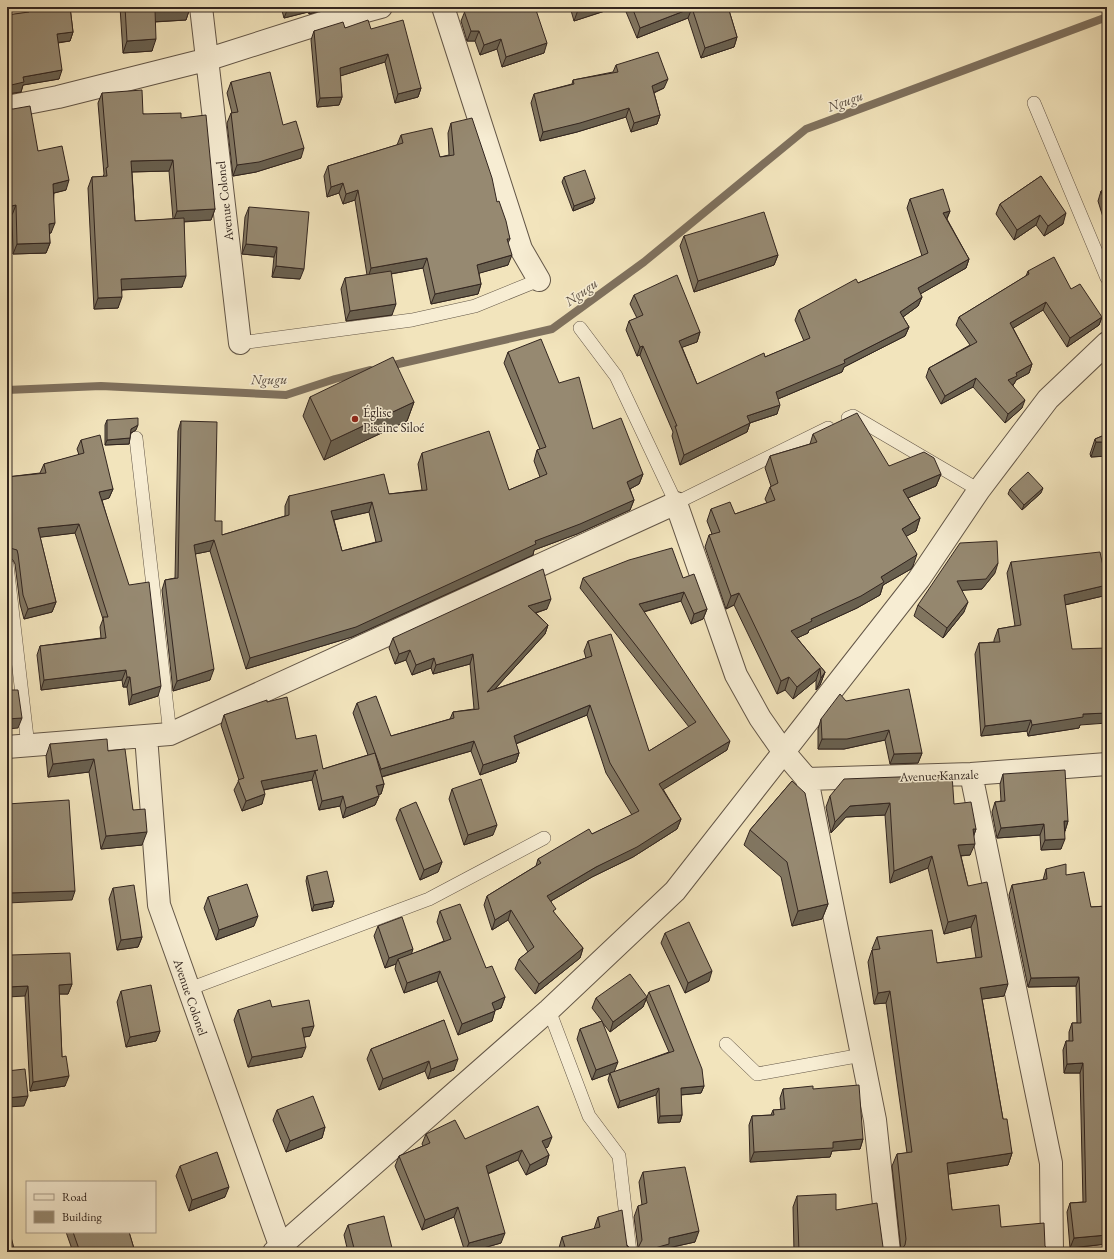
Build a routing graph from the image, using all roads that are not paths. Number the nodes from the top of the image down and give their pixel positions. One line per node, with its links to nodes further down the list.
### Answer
1 (201, 7): 4 (street, Avenue Colonel)
2 (381, 7): 4 (street)
3 (443, 7): 8 (street)
4 (208, 59): 6 (street); 10 (street, Avenue Colonel)
5 (1034, 103): 7 (lane)
6 (7, 107)
7 (1107, 278)
8 (539, 280): 10 (lane)
9 (580, 328): 14 (lane)
10 (240, 343)
11 (1107, 343): 13 (street)
12 (136, 438): 16 (lane)
13 (979, 490): 14 (lane); 19 (street)
14 (676, 503): 16 (street); 19 (street)
15 (7, 565): 18 (lane)
16 (170, 734): 17 (street)
17 (146, 736): 18 (street); 24 (street, Avenue Colonel)
18 (18, 746)
19 (783, 751): 22 (street); 25 (street)
20 (1107, 764): 21 (street, Avenue Kanzale)
21 (971, 774): 22 (street, Avenue Kanzale); 31 (street)
22 (807, 779): 27 (street)
23 (544, 838): 24 (lane)
24 (189, 989): 28 (street, Avenue Colonel)
25 (548, 1010): 28 (street); 29 (lane)
26 (726, 1044): 27 (lane)
27 (862, 1054): 30 (street)
28 (277, 1250)
29 (630, 1252)
30 (889, 1252)
31 (1052, 1252)

